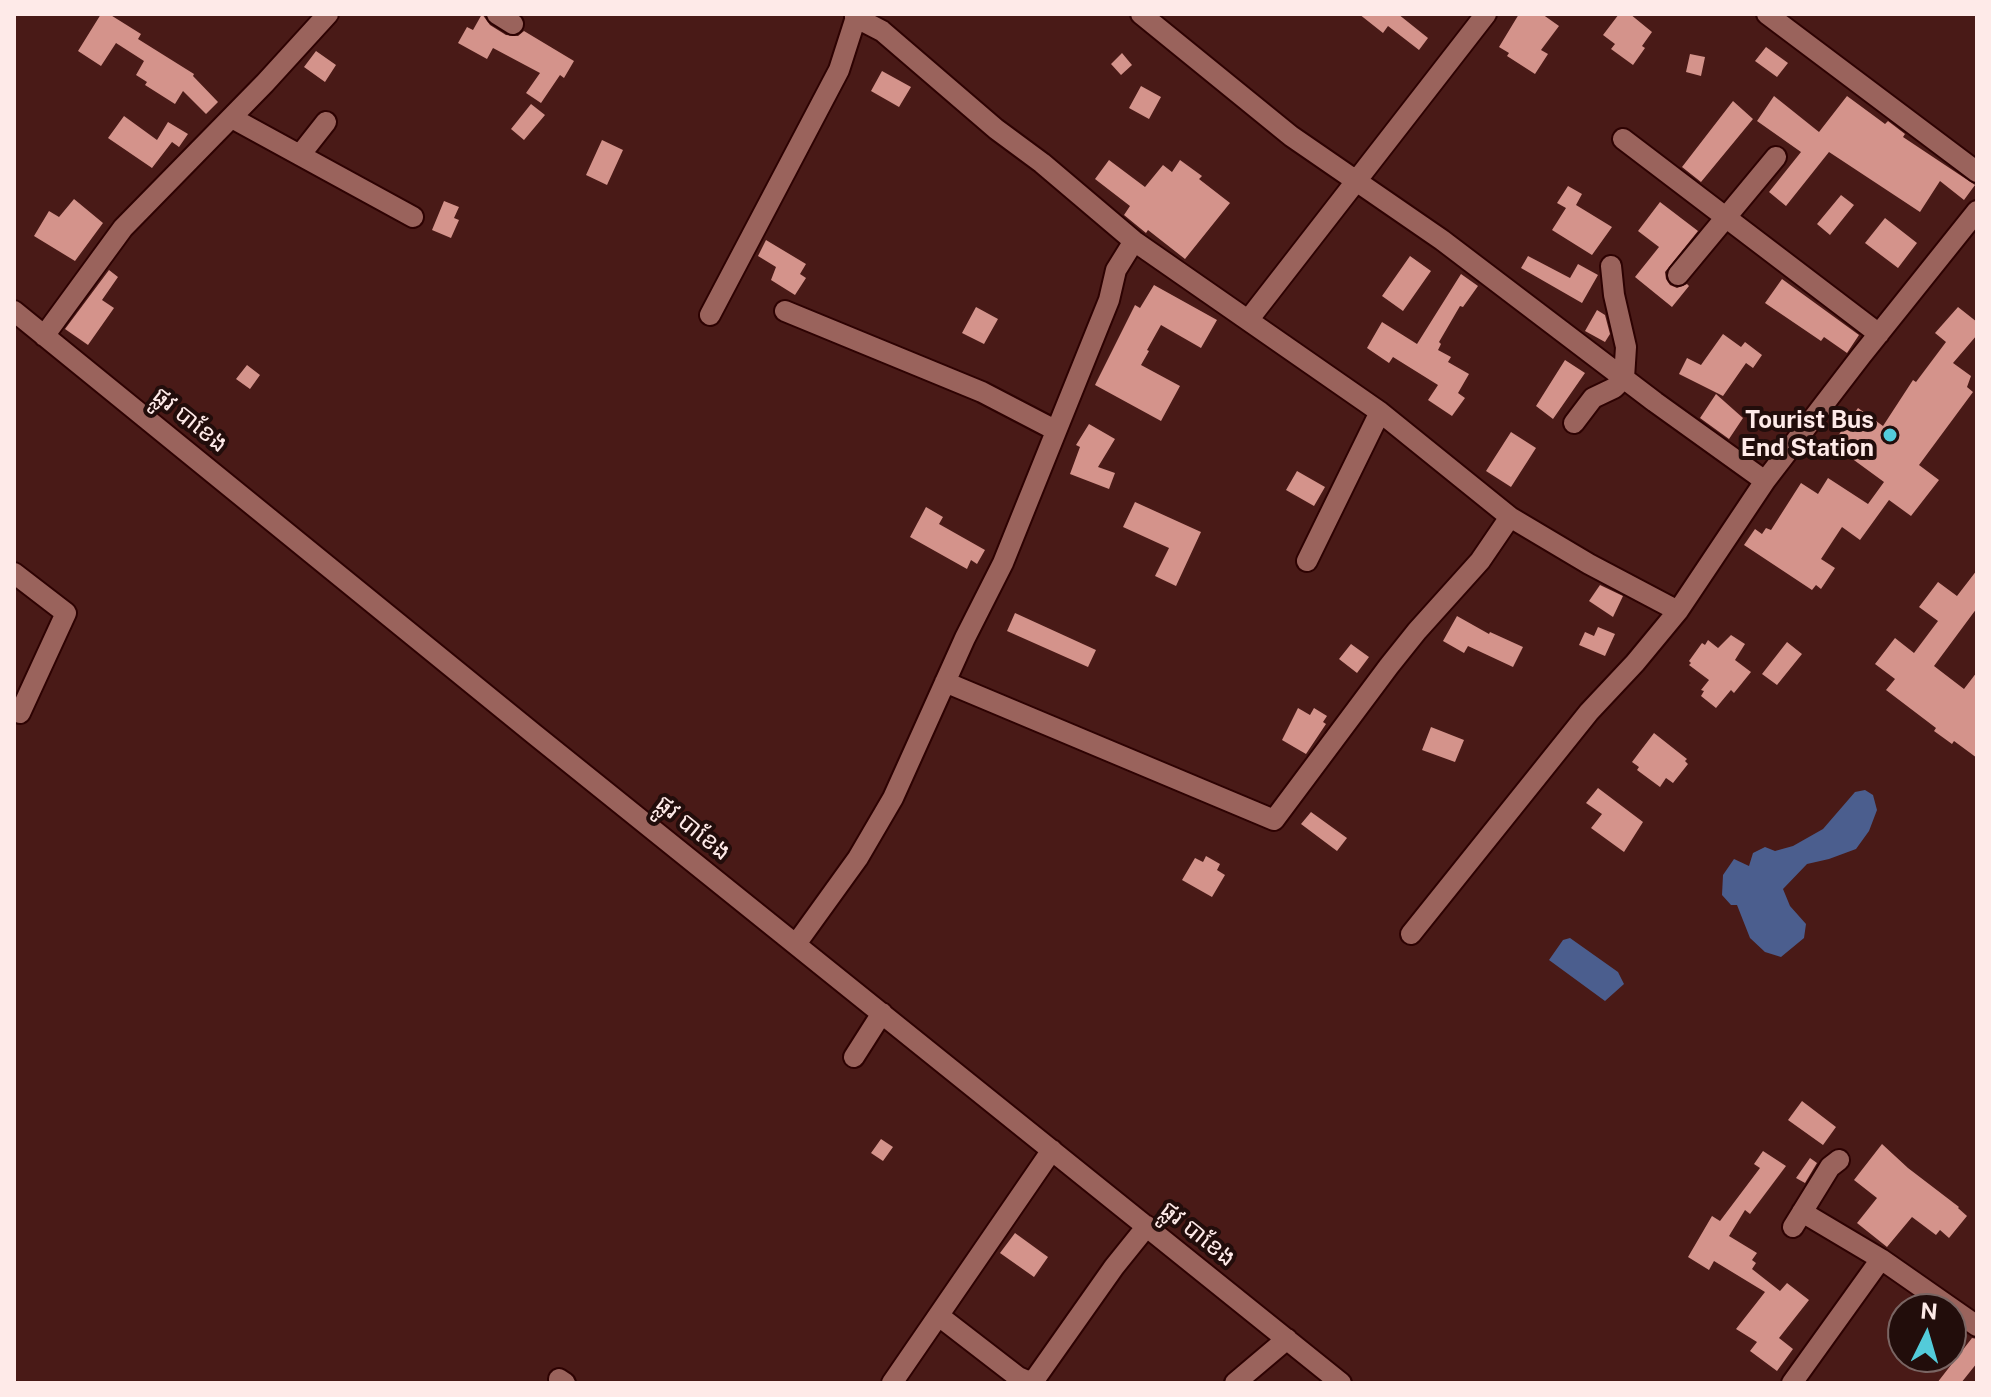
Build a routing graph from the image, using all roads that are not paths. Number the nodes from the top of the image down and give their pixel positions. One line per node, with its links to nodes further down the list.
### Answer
1 (328, 14): 6 (street)
2 (1141, 14): 12 (street)
3 (1767, 14): 11 (street)
4 (856, 16): 16 (street); 21 (street)
5 (1477, 17): 12 (street)
6 (232, 118): 9 (street); 24 (street)
7 (326, 122): 9 (street)
8 (1623, 139): 14 (street)
9 (300, 155): 15 (street)
10 (1776, 157): 14 (street)
11 (1977, 172)
12 (1357, 181): 22 (street); 25 (street)
13 (1977, 211): 23 (street)
14 (1726, 216): 18 (street); 23 (street)
15 (413, 217)
16 (1134, 241): 22 (street); 28 (street)
17 (1611, 266): 25 (street)
18 (1678, 275)
19 (14, 311): 24 (street, ផ្លូវ បាខែង)
20 (785, 311): 28 (street)
21 (710, 315)
22 (1249, 319): 26 (street)
23 (1879, 334): 29 (street)
24 (44, 336): 37 (street, ផ្លូវ បាខែង)
25 (1624, 378): 27 (street); 29 (street)
26 (1380, 412): 30 (street); 31 (street)
27 (1574, 423)
28 (1055, 430): 34 (street)
29 (1765, 481): 33 (street)
30 (1510, 517): 33 (street); 34 (street)
31 (1307, 561)
32 (14, 573): 35 (street)
33 (1678, 611): 36 (street)
34 (945, 682): 37 (street)
35 (16, 716)
36 (1411, 934)
37 (796, 944): 38 (street, ផ្លូវ បាខែង)
38 (882, 1013): 39 (street); 40 (street, ផ្លូវ បាខែង)
39 (854, 1057)
40 (1052, 1150): 42 (street, ផ្លូវ បាខែង); 44 (street)
41 (1839, 1160): 43 (street)
42 (1147, 1226): 44 (street); 46 (street, ផ្លូវ បាខែង)
43 (1881, 1259): 45 (street); 50 (street)
44 (939, 1316): 47 (street)
45 (1977, 1326)
46 (1287, 1339): 48 (street); 49 (street, ផ្លូវ បាខែង)
47 (892, 1383)
48 (1235, 1383)
49 (1341, 1383)
50 (1792, 1383)

